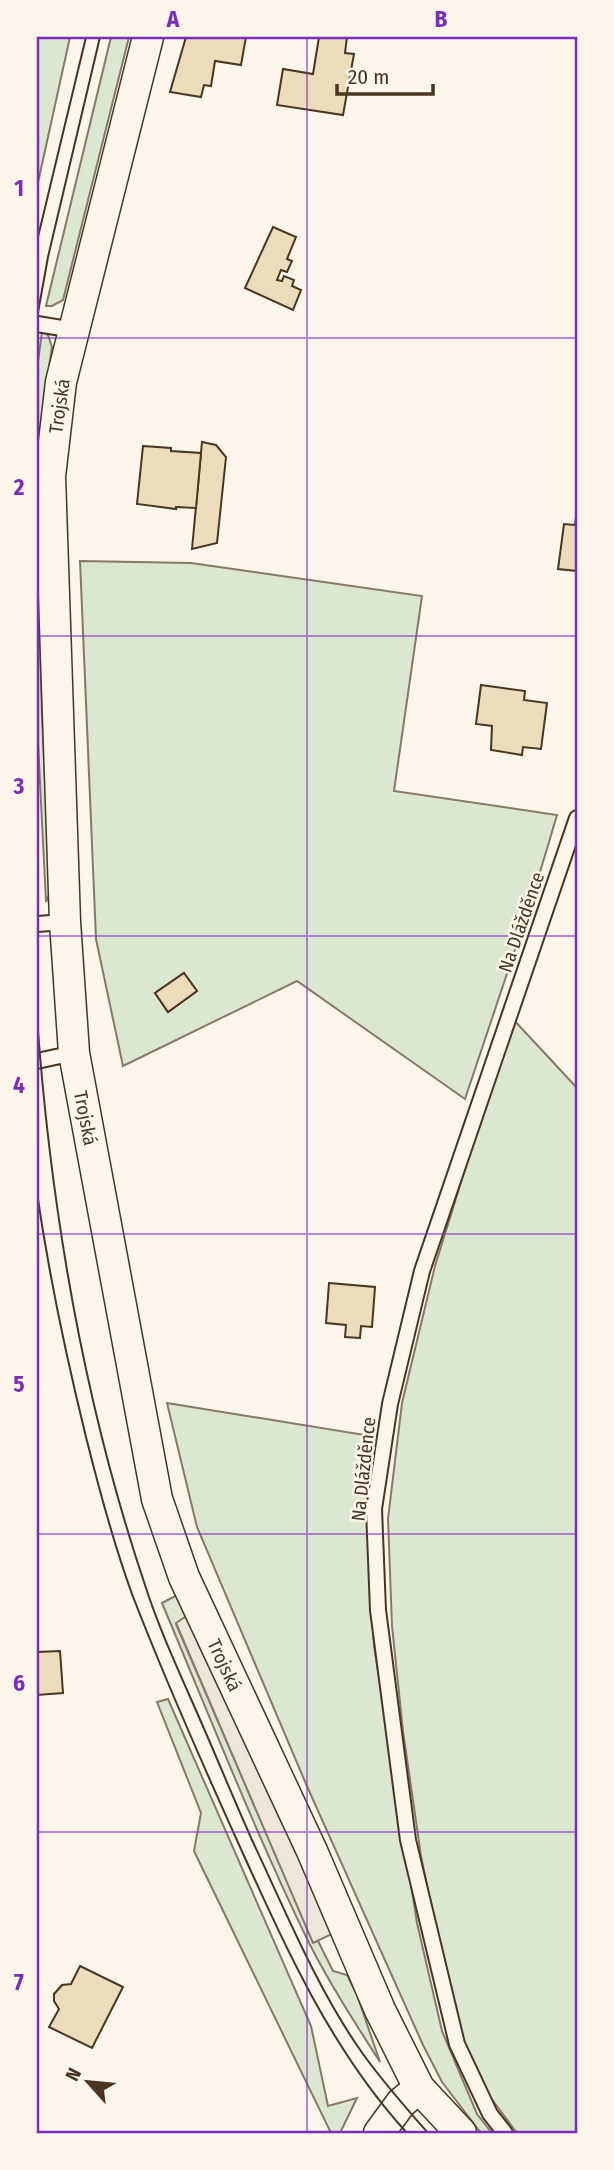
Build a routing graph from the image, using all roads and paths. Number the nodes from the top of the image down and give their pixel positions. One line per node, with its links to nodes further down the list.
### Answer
1 (148, 37): 3 (street, Trojská)
2 (37, 324): 3 (lane)
3 (74, 330): 5 (street, Trojská)
4 (577, 818): 11 (lane, Na Dlážděnce)
5 (51, 923): 6 (street, Trojská)
6 (74, 1054): 7 (lane); 8 (street, Trojská)
7 (37, 1061)
8 (419, 2088): 9 (street); 10 (street, Trojská)
9 (380, 2133)
10 (461, 2133)
11 (505, 2133)

